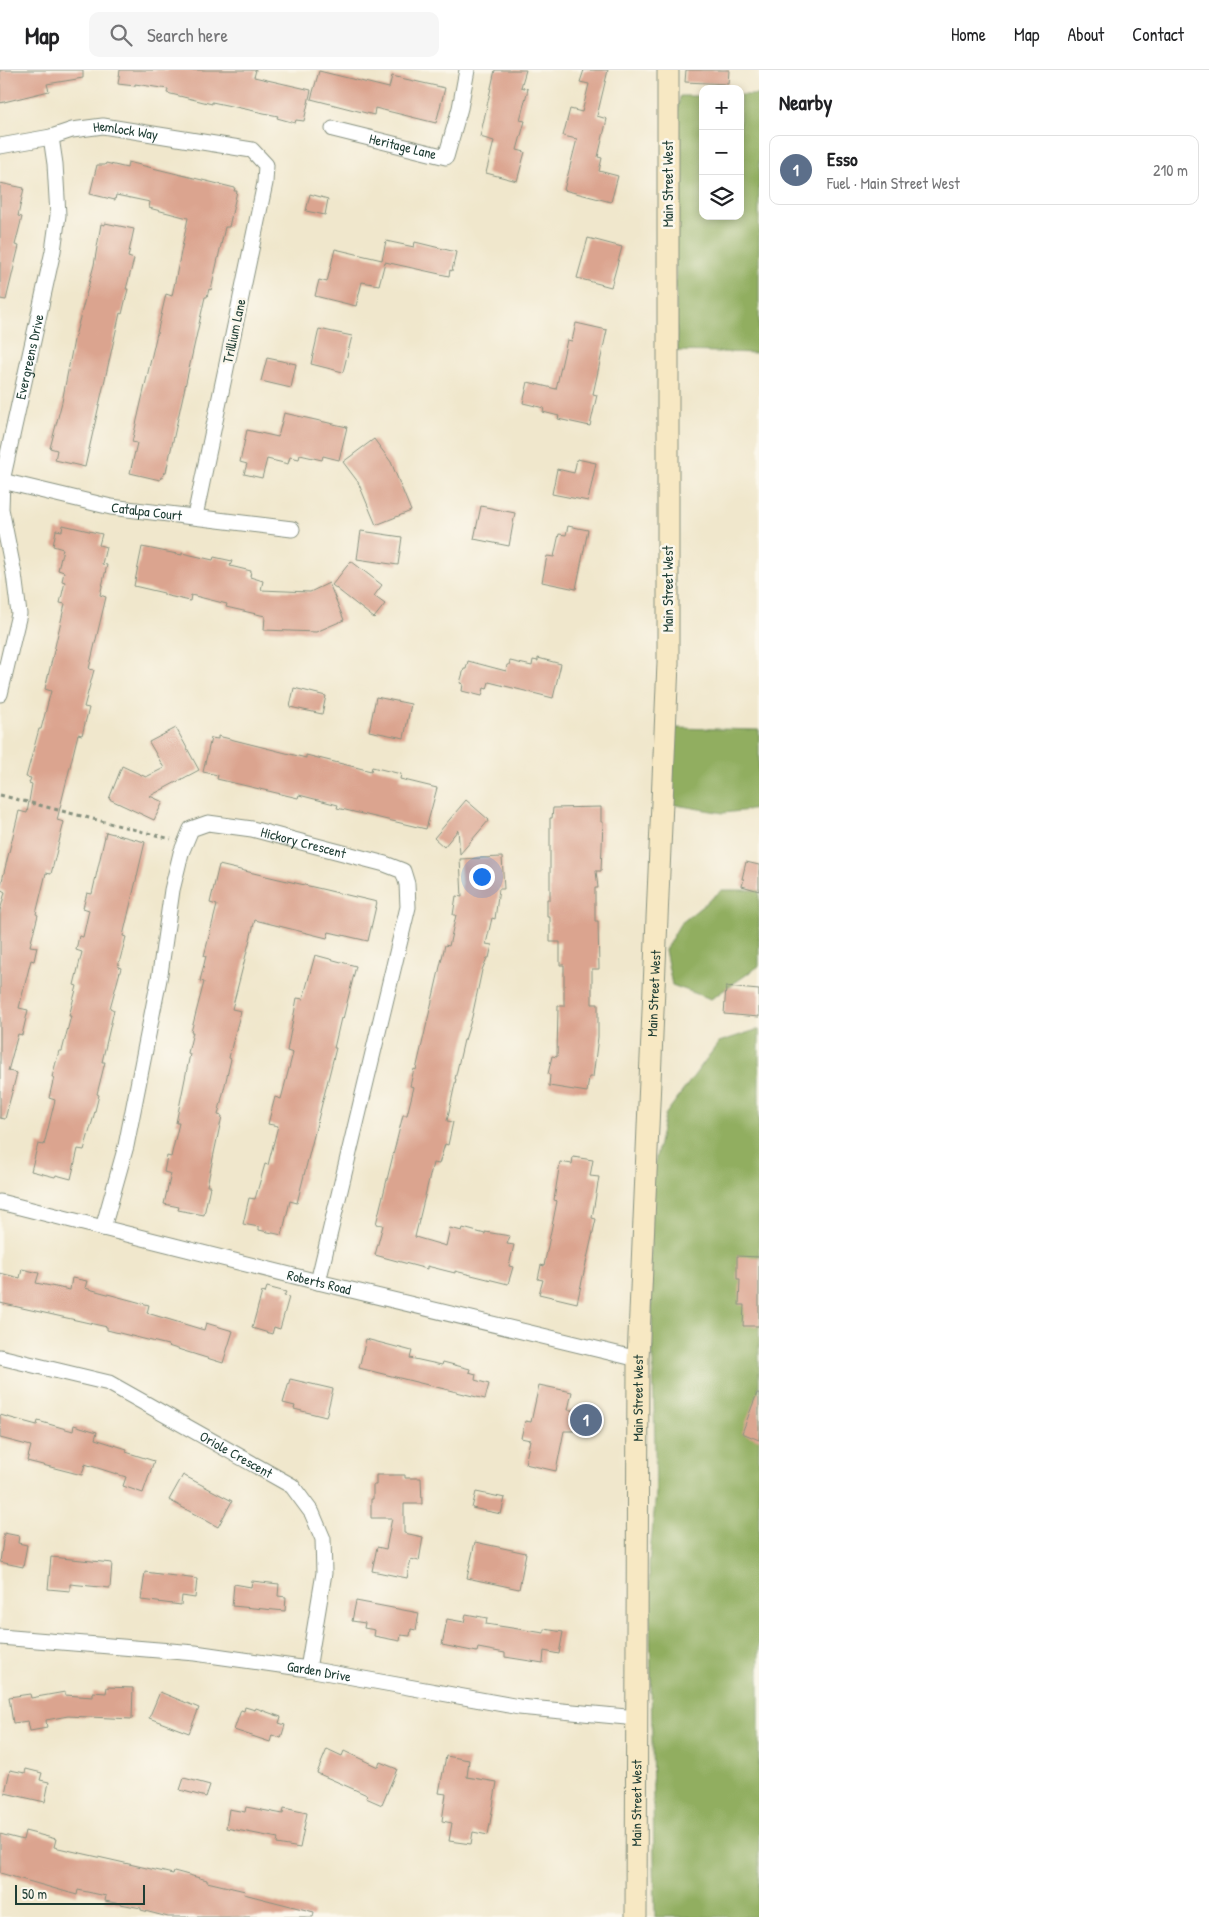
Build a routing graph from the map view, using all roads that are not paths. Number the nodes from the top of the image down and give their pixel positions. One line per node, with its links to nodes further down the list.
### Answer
1 (467, 70): 3 (street, Heritage Lane)
2 (668, 70): 15 (main road, Main Street West)
3 (333, 128)
4 (51, 137): 5 (street, Hemlock Way); 6 (street, Hemlock Way); 7 (street, Evergreens Drive)
5 (0, 146)
6 (252, 150): 8 (street, Trillium Lane)
7 (2, 481): 8 (street, Catalpa Court); 10 (street, Evergreens Drive)
8 (195, 516): 9 (street, Catalpa Court)
9 (292, 529)
10 (0, 694)
11 (0, 1202): 12 (street, Roberts Road)
12 (103, 1228): 13 (street, Roberts Road); 13 (street, Hickory Crescent)
13 (318, 1282): 15 (street, Roberts Road)
14 (0, 1357): 17 (street, Oriole Crescent)
15 (638, 1359): 18 (main road, Main Street West)
16 (0, 1637): 17 (street, Garden Drive)
17 (308, 1669): 18 (street, Garden Drive)
18 (637, 1718): 19 (main road, Main Street West)
19 (636, 1917)

